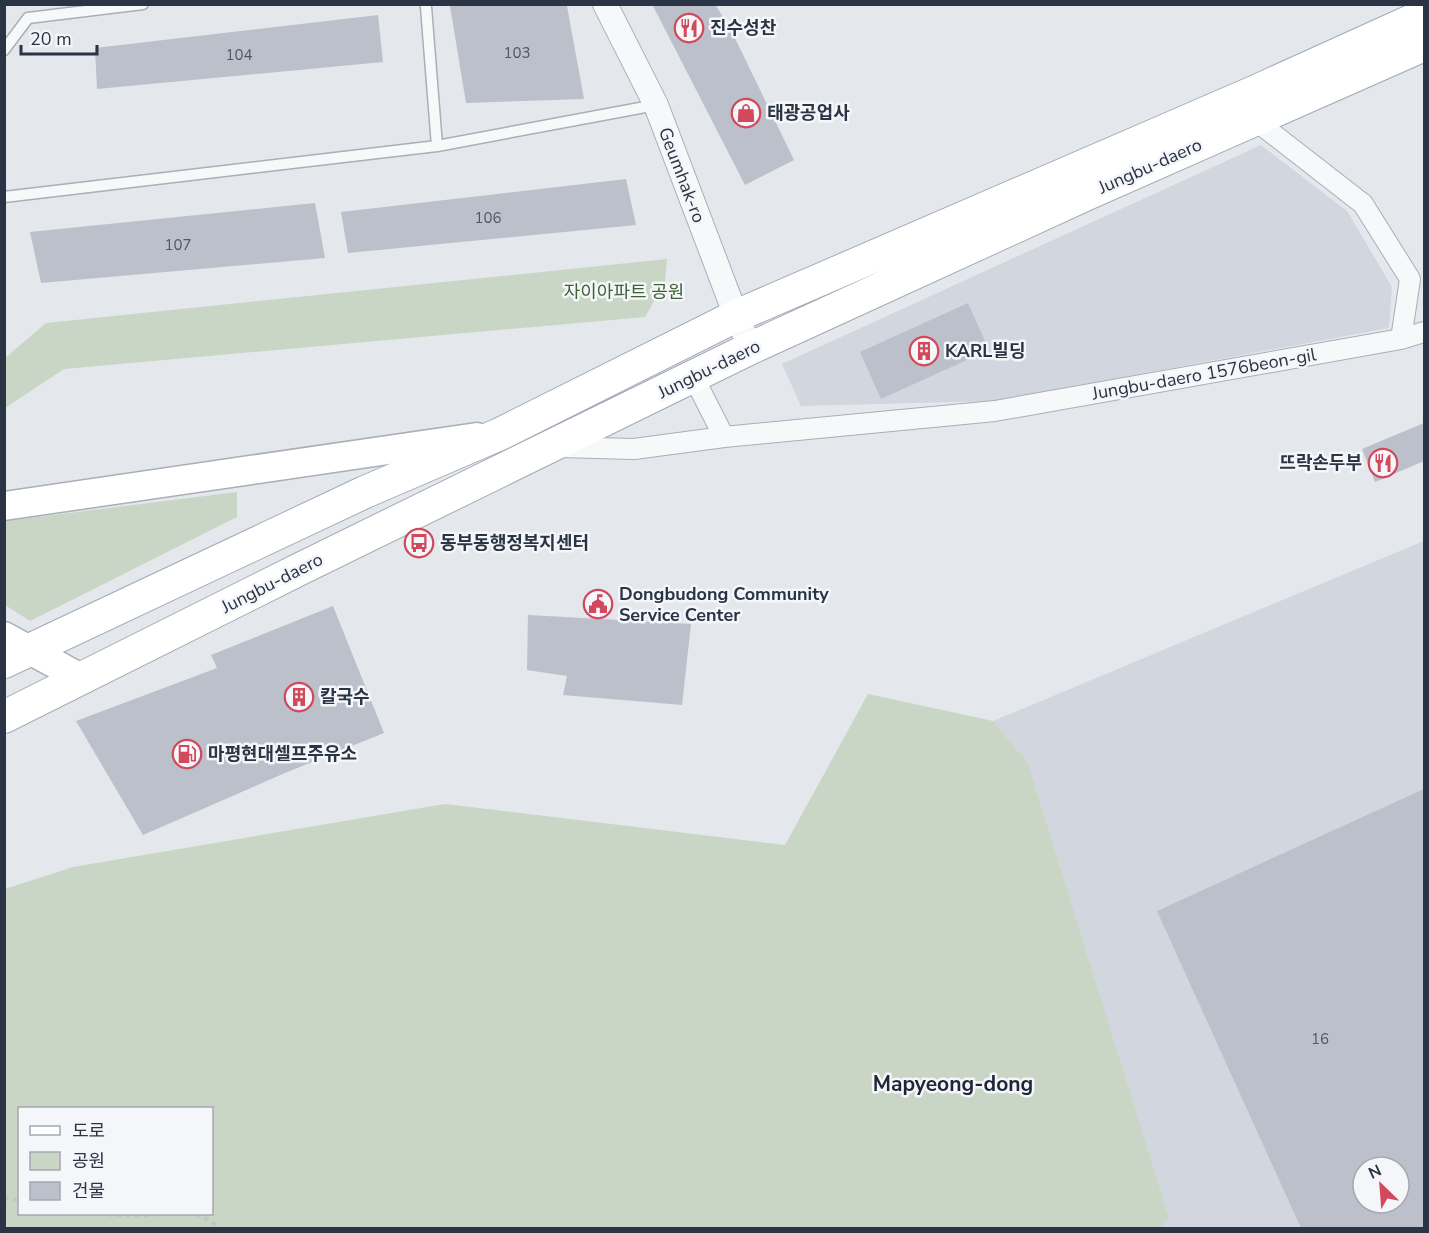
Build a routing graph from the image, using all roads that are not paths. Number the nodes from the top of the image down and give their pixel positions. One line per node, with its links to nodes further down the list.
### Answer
1 (143, 4): 4 (lane)
2 (605, 4): 8 (street, Geumhak-ro)
3 (425, 5): 10 (lane)
4 (114, 6): 7 (lane)
5 (1425, 15): 12 (main road, Jungbu-daero)
6 (1425, 45): 9 (main road, Jungbu-daero)
7 (4, 50)
8 (656, 105): 10 (lane); 12 (street, Geumhak-ro)
9 (1255, 120): 14 (street); 15 (main road, Jungbu-daero)
10 (437, 146): 11 (lane)
11 (4, 197)
12 (736, 316): 15 (street, Geumhak-ro); 17 (main road, Jungbu-daero)
13 (1425, 332): 14 (street, Jungbu-daero 1576beon-gil)
14 (1401, 339): 18 (street, Jungbu-daero 1576beon-gil)
15 (751, 348): 16 (main road, Jungbu-daero)
16 (693, 376): 18 (street); 19 (main road, Jungbu-daero)
17 (500, 434): 20 (main road); 21 (main road, Jungbu-daero)
18 (724, 437): 19 (street, Jungbu-daero 1576beon-gil)
19 (548, 447): 22 (main road, Jungbu-daero)
20 (4, 506)
21 (12, 649): 22 (main road)
22 (81, 678): 23 (main road, Jungbu-daero)
23 (4, 717)

